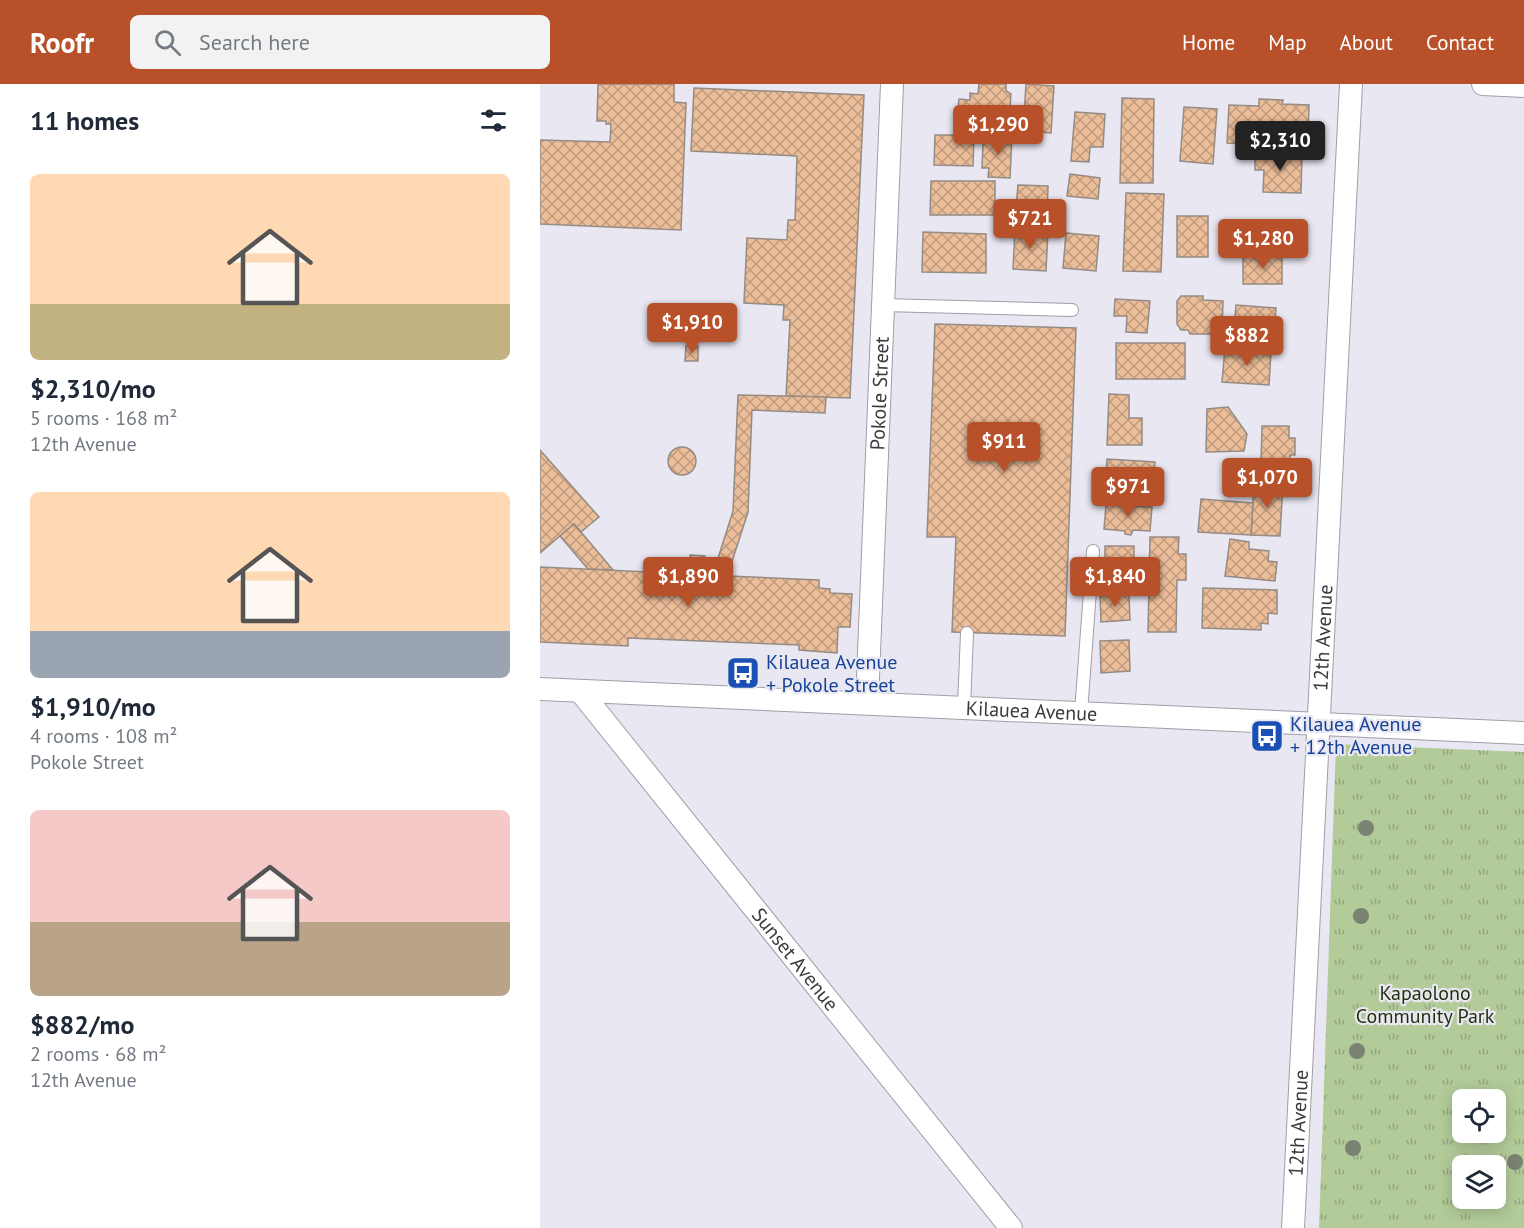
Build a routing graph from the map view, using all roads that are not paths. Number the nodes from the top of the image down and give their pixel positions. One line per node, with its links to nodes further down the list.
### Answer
1 (892, 84): 5 (street, Pokole Street)
2 (1351, 84): 14 (street, 12th Avenue)
3 (1483, 84): 4 (street)
4 (1524, 86)
5 (883, 305): 6 (lane); 11 (street, Pokole Street)
6 (1072, 310)
7 (1093, 551): 13 (lane)
8 (967, 633): 12 (lane)
9 (540, 689): 10 (street, Kilauea Avenue)
10 (580, 691): 11 (street, Kilauea Avenue); 16 (street, Sunset Avenue)
11 (867, 702): 12 (street, Kilauea Avenue)
12 (964, 707): 13 (street, Kilauea Avenue)
13 (1080, 712): 14 (street, Kilauea Avenue)
14 (1320, 724): 15 (street, Kilauea Avenue); 17 (street, 12th Avenue)
15 (1524, 733)
16 (1011, 1228)
17 (1293, 1228)

